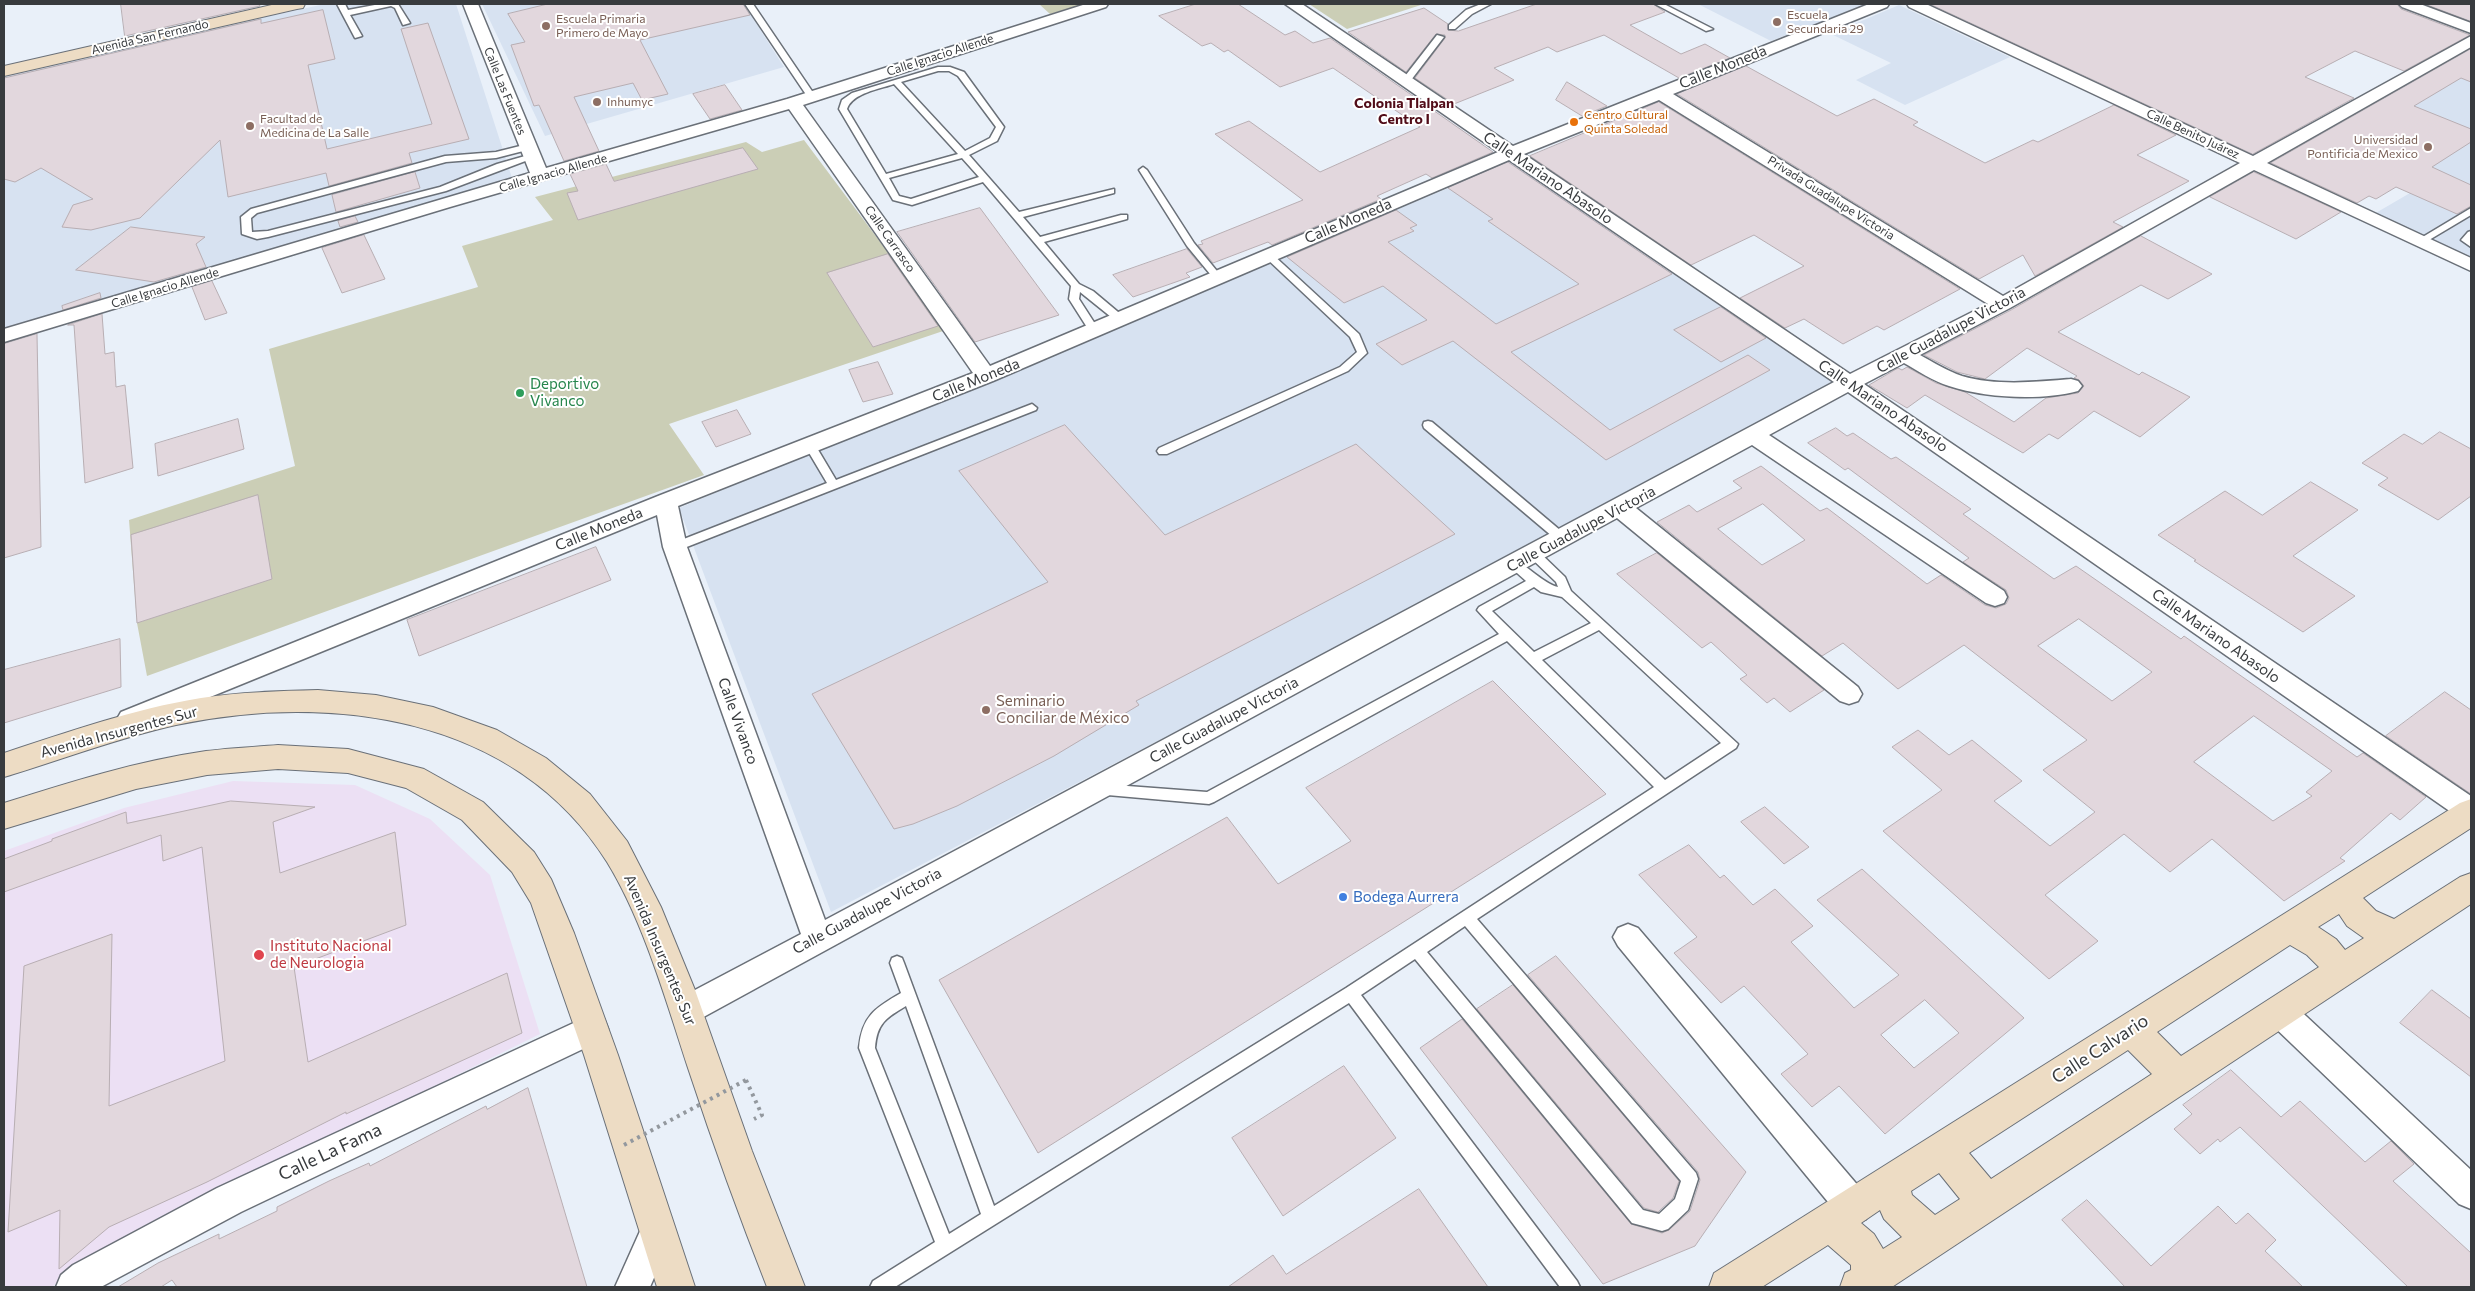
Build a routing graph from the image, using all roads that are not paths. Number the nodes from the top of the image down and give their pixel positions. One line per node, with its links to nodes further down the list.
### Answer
1 (241, 4): 22 (main road, Avenida San Fernando)
2 (297, 4): 23 (main road, Avenida San Fernando)
3 (342, 4): 14 (lane)
4 (392, 4): 14 (lane); 15 (lane)
5 (470, 4): 29 (street, Calle Las Fuentes)
6 (749, 4): 27 (lane)
7 (1100, 4): 27 (street, Calle Ignacio Allende)
8 (1292, 4): 25 (street, Calle Mariano Abasolo)
9 (1487, 4): 16 (lane)
10 (1659, 4): 18 (lane)
11 (1882, 4): 26 (street, Calle Moneda)
12 (1914, 4): 32 (street, Calle Benito Juárez)
13 (2407, 4): 17 (street)
14 (347, 13): 19 (lane)
15 (406, 23)
16 (1452, 27)
17 (2471, 28)
18 (1709, 29)
19 (358, 36)
20 (1440, 38): 25 (lane)
21 (2471, 42): 32 (street, Calle Guadalupe Victoria)
22 (4, 57)
23 (4, 71)
24 (896, 81): 31 (lane); 31 (lane); 35 (lane)
25 (1406, 82): 30 (street, Calle Mariano Abasolo)
26 (1660, 93): 30 (street, Calle Moneda); 49 (street, Privada Guadalupe Victoria)
27 (812, 97): 28 (street, Calle Ignacio Allende)
28 (793, 102): 34 (street, Calle Ignacio Allende); 54 (street, Calle Carrasco)
29 (530, 152): 29 (lane); 34 (street, Calle Las Fuentes)
30 (1511, 153): 45 (street, Calle Moneda); 55 (street, Calle Mariano Abasolo)
31 (963, 154): 35 (lane); 36 (lane)
32 (2255, 163): 43 (street, Calle Benito Juárez); 49 (street, Calle Guadalupe Victoria)
33 (1143, 170): 47 (lane)
34 (541, 177): 52 (street, Calle Ignacio Allende)
35 (884, 177): 36 (lane)
36 (985, 178): 39 (lane)
37 (1111, 191): 39 (lane)
38 (2471, 211): 43 (lane)
39 (1015, 216): 42 (lane)
40 (1124, 217): 42 (lane)
41 (2471, 234): 44 (lane)
42 (1037, 241): 48 (lane)
43 (2421, 241): 46 (street, Calle Benito Juárez)
44 (2471, 244)
45 (1268, 255): 47 (street, Calle Moneda); 61 (lane)
46 (2471, 265)
47 (1218, 278): 50 (street, Calle Moneda)
48 (1076, 286): 50 (lane); 51 (lane)
49 (2003, 304): 53 (street, Calle Guadalupe Victoria)
50 (1120, 319): 51 (street, Calle Moneda)
51 (1094, 330): 54 (street, Calle Moneda)
52 (4, 336)
53 (1905, 355): 55 (street, Calle Guadalupe Victoria); 56 (street)
54 (986, 376): 60 (street, Calle Moneda)
55 (1849, 383): 59 (street, Calle Guadalupe Victoria); 79 (street, Calle Mariano Abasolo)
56 (2071, 386)
57 (1032, 408): 62 (lane)
58 (1428, 424): 65 (lane)
59 (1753, 435): 64 (street, Calle Guadalupe Victoria); 70 (street)
60 (810, 446): 62 (lane); 63 (street, Calle Moneda)
61 (1163, 451)
62 (834, 485): 66 (lane)
63 (666, 502): 66 (street, Calle Vivanco); 75 (street, Calle Moneda)
64 (1620, 508): 65 (street, Calle Guadalupe Victoria); 74 (street)
65 (1563, 539): 67 (street, Calle Guadalupe Victoria)
66 (675, 547): 87 (street, Calle Vivanco)
67 (1524, 559): 68 (lane); 69 (lane); 78 (street, Calle Guadalupe Victoria)
68 (1534, 582): 69 (lane); 72 (lane)
69 (1566, 593): 71 (lane)
70 (1995, 597)
71 (1600, 624): 73 (lane); 77 (lane)
72 (1507, 635): 73 (lane); 78 (lane)
73 (1532, 659): 77 (lane)
74 (1849, 694)
75 (65, 745): 76 (main road, Avenida Insurgentes Sur); 93 (main road, Avenida Insurgentes Sur)
76 (4, 765)
77 (1663, 787): 83 (lane)
78 (1094, 789): 87 (street, Calle Guadalupe Victoria)
79 (2471, 812): 82 (main road, Calle Calvario)
80 (4, 816): 95 (main road)
81 (2471, 887): 85 (main road)
82 (2345, 892): 84 (main road, Calle Calvario); 85 (main road)
83 (1466, 917): 88 (lane); 88 (lane)
84 (2287, 929): 90 (main road); 96 (main road, Calle Calvario)
85 (2398, 935): 90 (main road)
86 (1628, 937): 102 (street)
87 (817, 938): 93 (street, Calle Guadalupe Victoria)
88 (1416, 950): 91 (lane)
89 (897, 963): 92 (lane)
90 (2340, 972): 94 (main road)
91 (1351, 993): 103 (lane); 113 (lane)
92 (910, 996): 103 (lane); 106 (lane)
93 (687, 1010): 111 (main road, Avenida Insurgentes Sur)
94 (2280, 1012): 97 (main road); 100 (street)
95 (593, 1028): 104 (main road); 108 (street, Calle La Fama)
96 (2131, 1029): 97 (main road); 98 (main road, Calle Calvario)
97 (2178, 1077): 101 (main road)
98 (1943, 1150): 99 (main road, Calle Calvario); 101 (main road)
99 (1890, 1183): 102 (main road, Calle Calvario); 105 (main road)
100 (2471, 1192)
101 (1987, 1202): 105 (main road)
102 (1841, 1215): 107 (main road); 114 (main road, Calle Calvario)
103 (990, 1217): 106 (lane)
104 (657, 1232): 109 (street); 110 (main road)
105 (1934, 1237): 107 (main road)
106 (945, 1246): 112 (lane)
107 (1864, 1284)
108 (73, 1287)
109 (632, 1287)
110 (676, 1287)
111 (786, 1287)
112 (879, 1287)
113 (1571, 1287)
114 (1729, 1287)

